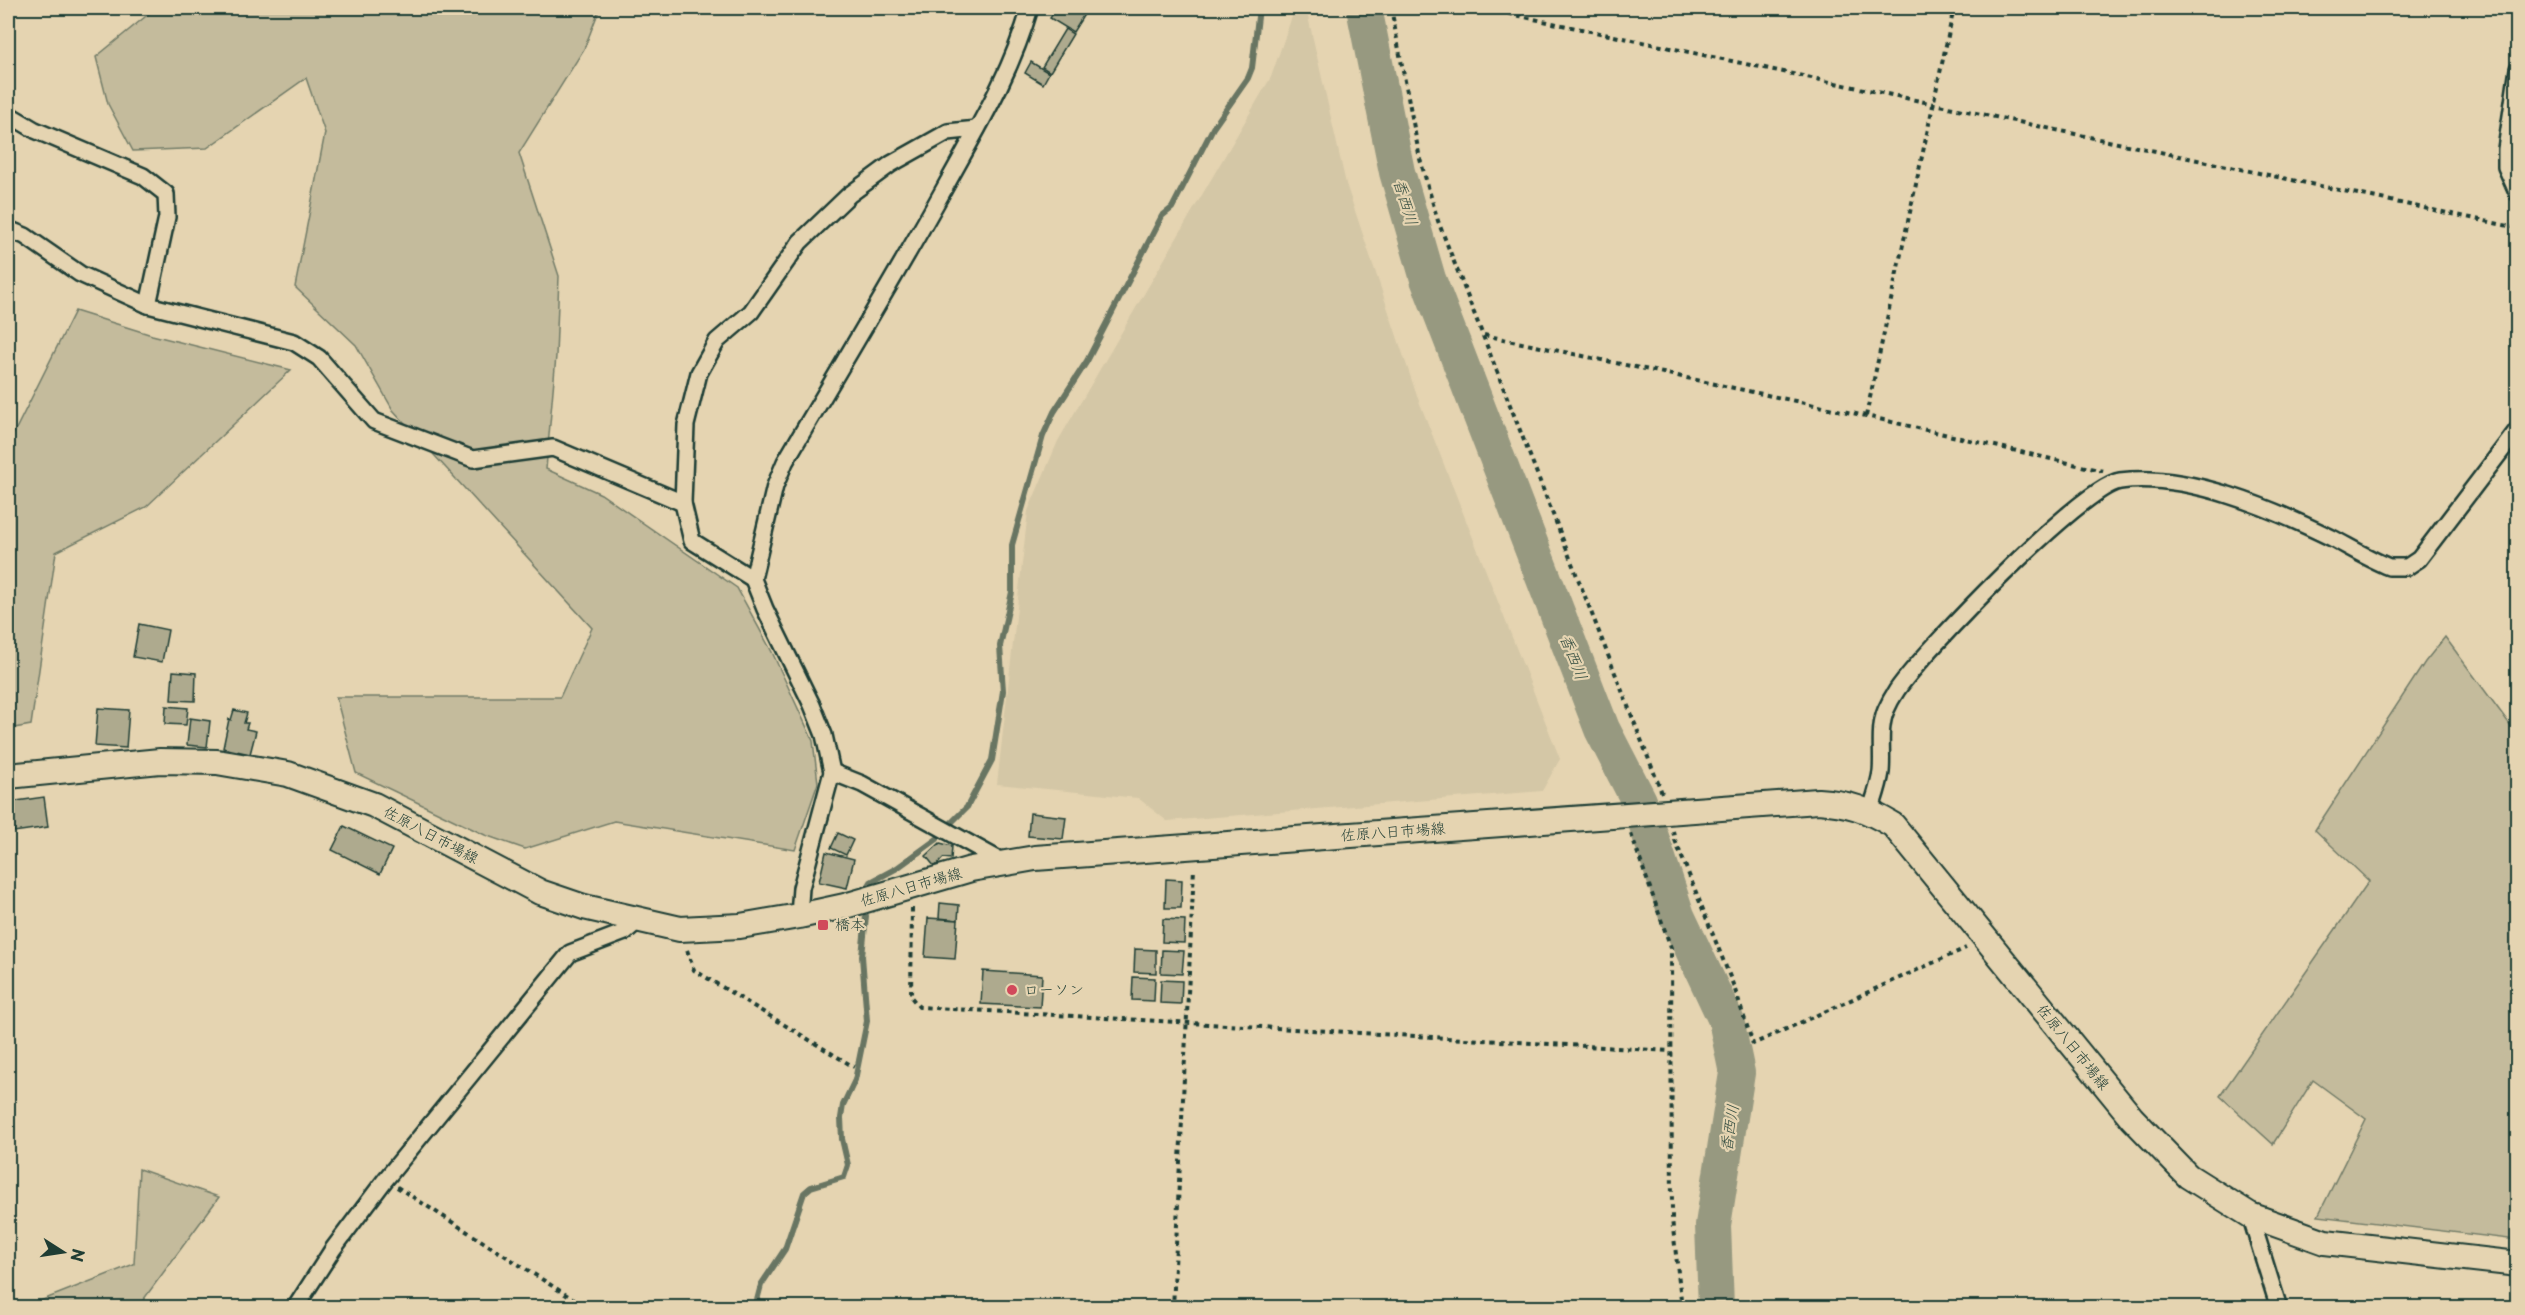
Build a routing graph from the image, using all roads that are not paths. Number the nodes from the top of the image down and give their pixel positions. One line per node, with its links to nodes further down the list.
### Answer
1 (1030, 8): 4 (street)
2 (2517, 69): 5 (street)
3 (8, 114): 7 (street)
4 (977, 129): 9 (street); 10 (street)
5 (2517, 194)
6 (8, 230): 7 (street)
7 (148, 305): 9 (street)
8 (2517, 429): 13 (street)
9 (683, 503): 10 (street)
10 (753, 579): 11 (street)
11 (832, 772): 14 (street); 15 (street)
12 (8, 776): 16 (main road, 佐原八日市場線)
13 (1870, 812): 14 (main road, 佐原八日市場線); 17 (main road, 佐原八日市場線)
14 (1005, 863): 15 (main road, 佐原八日市場線)
15 (799, 916): 16 (main road, 佐原八日市場線)
16 (639, 920): 19 (street)
17 (2250, 1215): 18 (main road, 佐原八日市場線); 20 (street)
18 (2517, 1264)
19 (295, 1308)
20 (2279, 1308)

